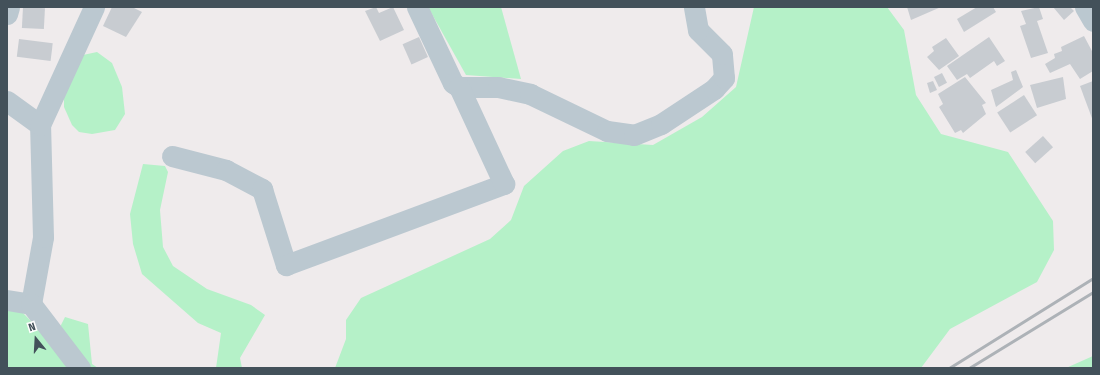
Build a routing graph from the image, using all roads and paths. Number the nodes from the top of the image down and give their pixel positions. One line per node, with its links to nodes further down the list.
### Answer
1 (9, 7): 6 (street)
2 (94, 7): 10 (street)
3 (418, 7): 8 (street)
4 (694, 7): 8 (street)
5 (1085, 7): 7 (street)
6 (7, 14)
7 (1093, 21)
8 (459, 87): 11 (street)
9 (7, 101): 10 (street)
10 (40, 125): 13 (street)
11 (172, 156)
12 (7, 300): 13 (street)
13 (31, 304): 14 (street)
14 (80, 368)

